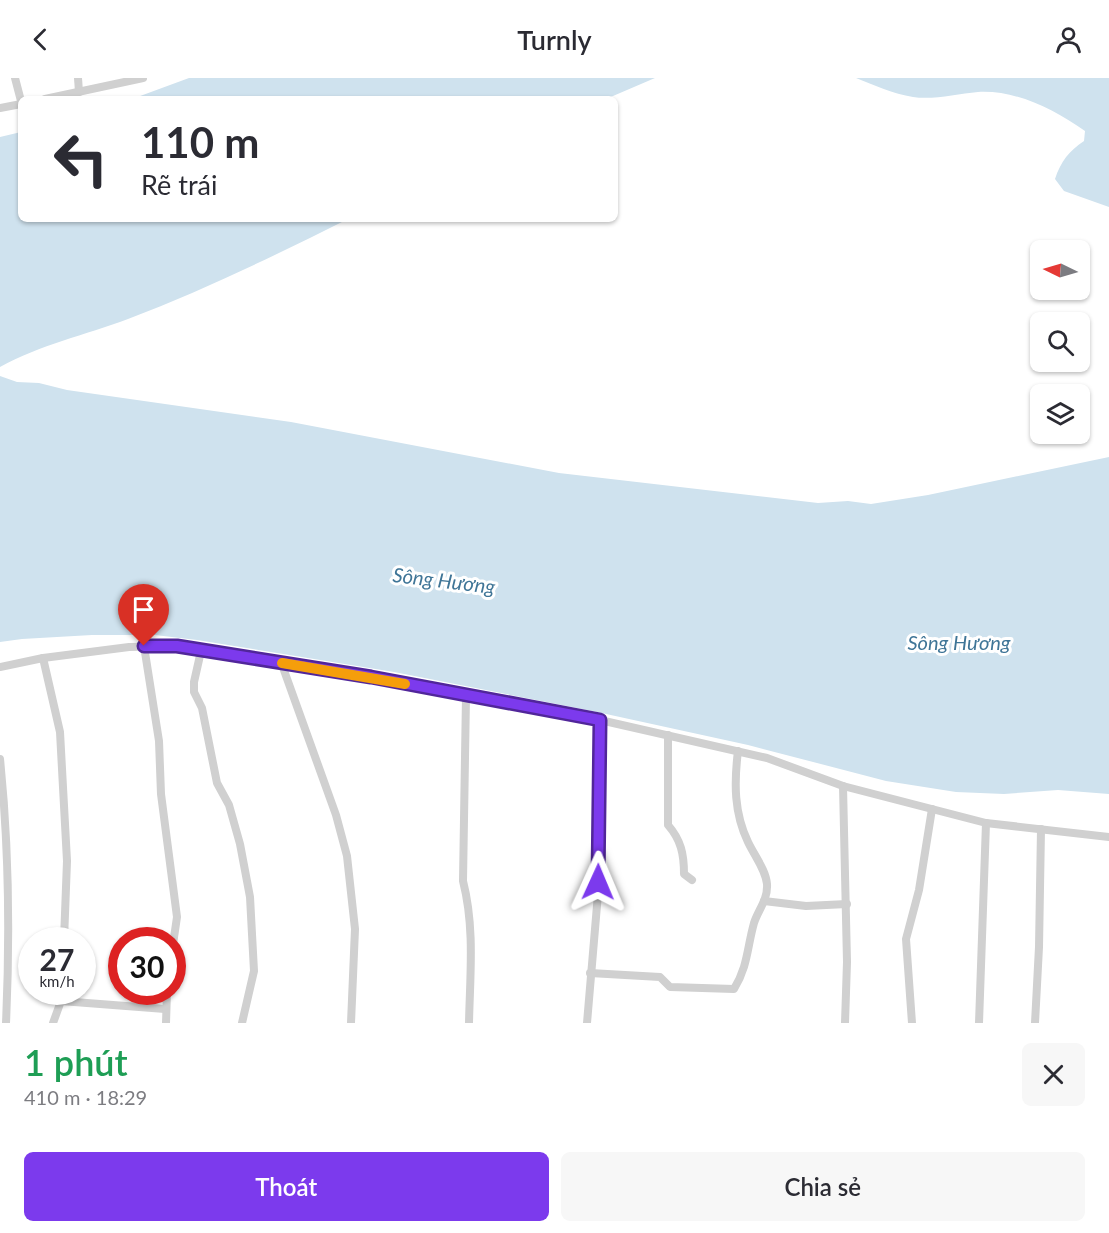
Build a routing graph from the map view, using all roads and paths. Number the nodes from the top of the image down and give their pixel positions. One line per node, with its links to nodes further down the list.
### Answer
1 (15, 78): 5 (street)
2 (78, 78): 4 (street)
3 (143, 78): 4 (street)
4 (79, 92): 6 (street)
5 (20, 96)
6 (60, 96)
7 (18, 103): 8 (street)
8 (0, 108)
9 (144, 646): 10 (street); 11 (street); 29 (street)
10 (201, 651): 12 (street); 38 (street)
11 (43, 658): 13 (street); 28 (street)
12 (281, 663): 14 (street); 39 (street)
13 (0, 667)
14 (465, 696): 15 (street); 40 (street)
15 (600, 720): 16 (street); 30 (street)
16 (668, 735): 17 (street); 24 (street)
17 (738, 752): 19 (street); 25 (street)
18 (0, 759): 27 (street)
19 (843, 786): 20 (street); 26 (street)
20 (932, 808): 21 (street); 43 (street)
21 (986, 822): 22 (street); 44 (street)
22 (1041, 829): 23 (street); 45 (street)
23 (1109, 837)
24 (693, 880)
25 (765, 901): 26 (street); 30 (street)
26 (847, 904): 42 (street)
27 (4, 927): 35 (street)
28 (64, 927)
29 (176, 927)
30 (590, 974): 41 (street)
31 (96, 1000): 34 (street)
32 (58, 1005): 36 (street)
33 (165, 1005): 34 (street)
34 (165, 1009): 37 (street)
35 (6, 1023)
36 (53, 1023)
37 (166, 1023)
38 (242, 1023)
39 (351, 1023)
40 (469, 1023)
41 (587, 1023)
42 (845, 1023)
43 (912, 1023)
44 (979, 1023)
45 (1035, 1023)

